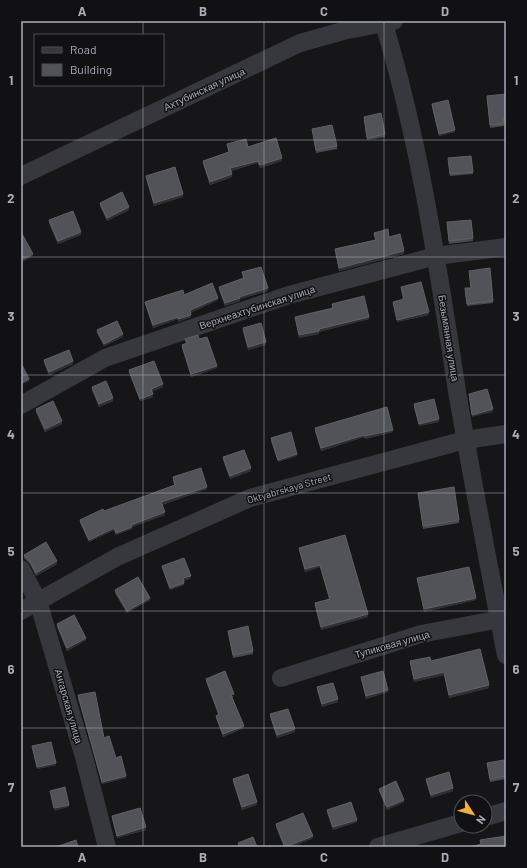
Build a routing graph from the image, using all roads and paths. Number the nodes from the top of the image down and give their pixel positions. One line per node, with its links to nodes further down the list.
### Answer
1 (389, 22): 2 (street, Ахтубинская улица); 4 (street, Безымянная улица)
2 (21, 176)
3 (506, 247): 4 (street, Верхнеахтубинская улица)
4 (436, 256): 5 (street, Верхнеахтубинская улица); 7 (street, Безымянная улица)
5 (21, 405)
6 (506, 434): 7 (street, Oktyabrskaya Street)
7 (465, 440): 9 (street, Oktyabrskaya Street); 11 (street, Безымянная улица)
8 (21, 569): 9 (street, Ангарская улица)
9 (38, 601): 10 (street, Oktyabrskaya Street); 17 (street, Ангарская улица)
10 (21, 611)
11 (503, 619): 12 (street, Безымянная улица); 13 (street, Тупиковая улица)
12 (506, 655)
13 (281, 678)
14 (506, 811): 15 (street)
15 (493, 815)
16 (453, 825): 18 (street)
17 (107, 847)
18 (378, 847)

